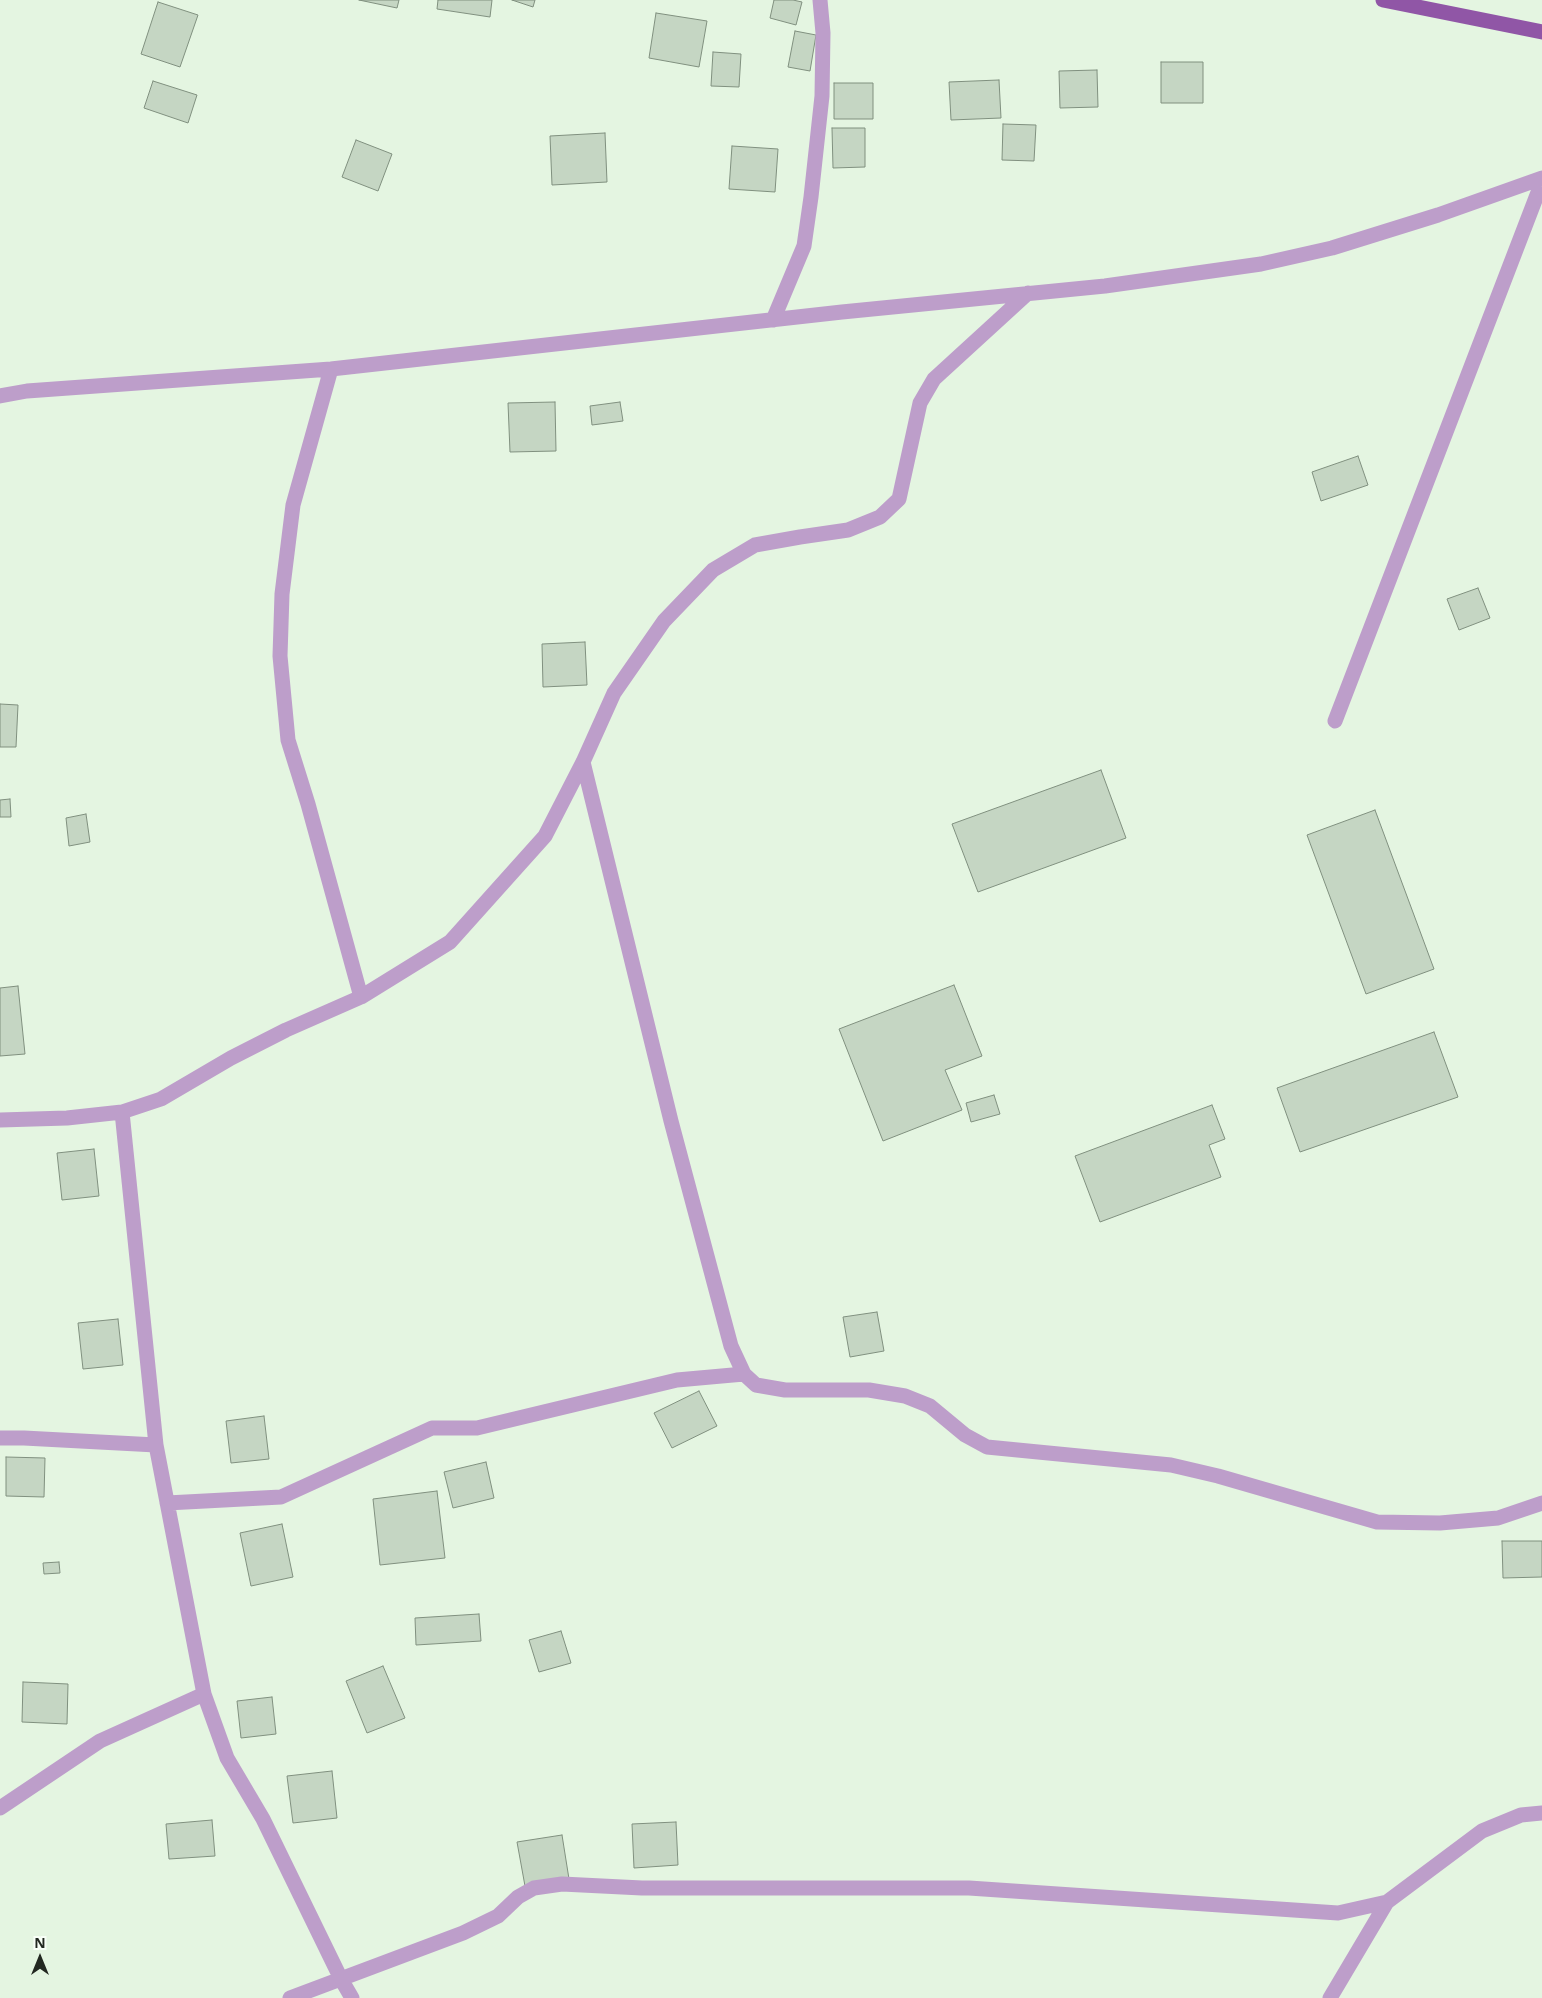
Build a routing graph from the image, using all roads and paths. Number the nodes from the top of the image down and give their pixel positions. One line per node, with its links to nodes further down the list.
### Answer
1 (820, 0): 7 (street)
2 (1383, 0): 3 (main road)
3 (1542, 32)
4 (1542, 178): 6 (street)
5 (1542, 182): 10 (street)
6 (1028, 294): 7 (street); 11 (street)
7 (772, 320): 8 (street)
8 (331, 369): 9 (street); 12 (street)
9 (0, 396)
10 (1335, 721)
11 (583, 762): 12 (street); 15 (street)
12 (361, 996): 13 (street)
13 (122, 1112): 14 (street); 17 (street)
14 (0, 1120)
15 (744, 1374): 18 (street); 19 (street)
16 (0, 1438): 17 (street)
17 (156, 1445): 18 (street)
18 (167, 1503): 20 (street)
19 (1542, 1503)
20 (204, 1694): 21 (street); 24 (street)
21 (0, 1808)
22 (1542, 1813): 23 (street)
23 (1387, 1902): 24 (street); 27 (street)
24 (341, 1979): 25 (street); 26 (street)
25 (290, 1998)
26 (352, 1998)
27 (1330, 1998)

